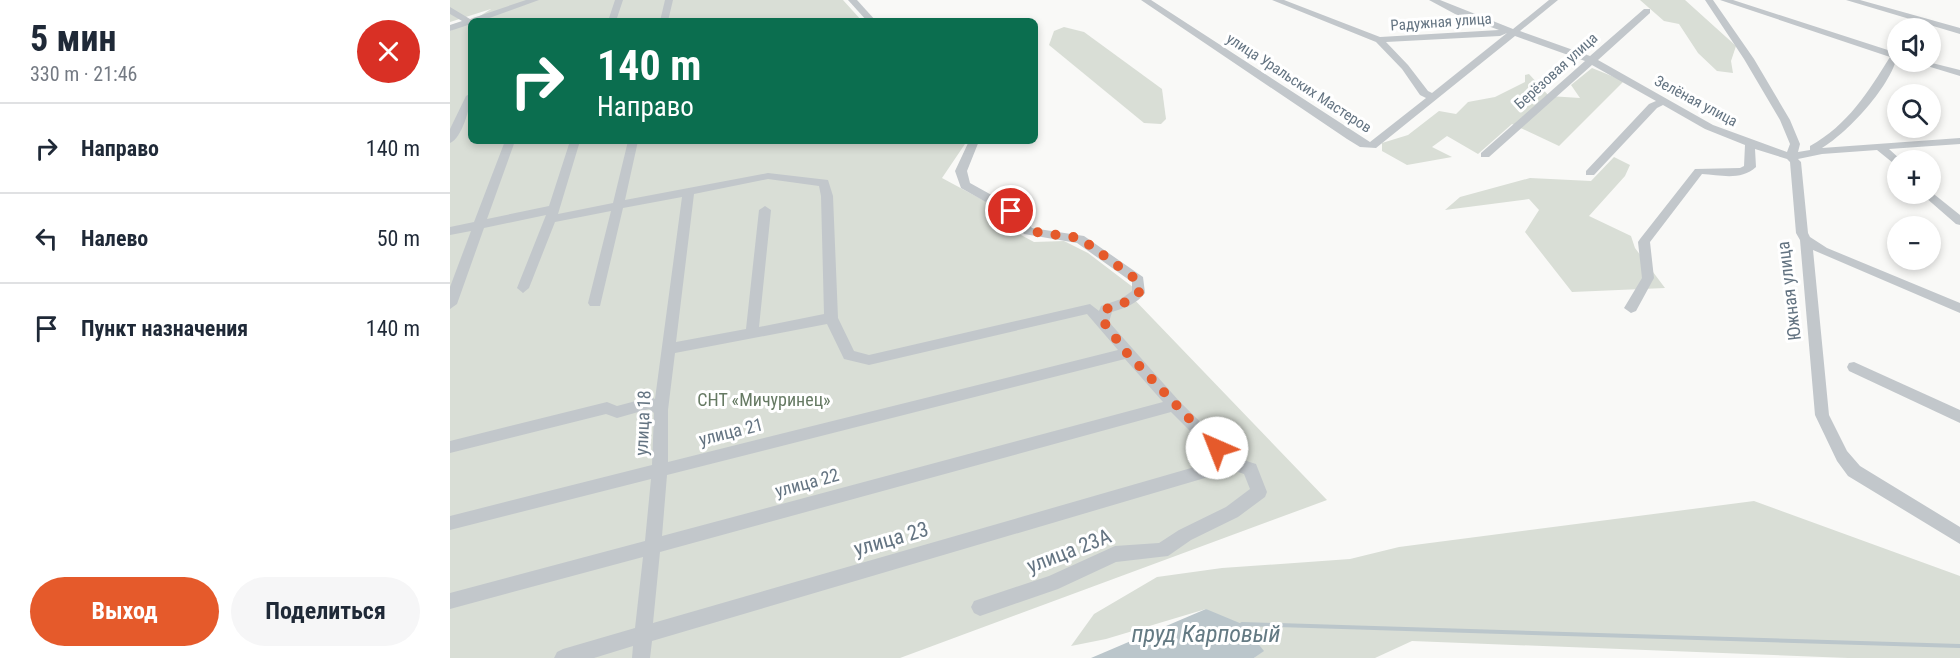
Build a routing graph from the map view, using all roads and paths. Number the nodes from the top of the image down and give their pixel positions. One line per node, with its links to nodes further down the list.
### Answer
1 (535, 0): 14 (street)
2 (619, 0): 15 (street)
3 (669, 0): 16 (street)
4 (852, 0): 17 (street)
5 (1145, 0): 31 (street, улица Уральских Мастеров)
6 (1276, 0): 25 (street, Радужная улица)
7 (1554, 0): 23 (street, улица Уральских Мастеров)
8 (1709, 0): 45 (street, Южная улица)
9 (1724, 0): 26 (street)
10 (1851, 0): 18 (street)
11 (1439, 1): 23 (street, Зелёная улица)
12 (450, 10): 19 (street)
13 (1647, 11): 27 (street, Берёзовая улица)
14 (480, 18)
15 (613, 18)
16 (665, 18)
17 (869, 18)
18 (1904, 18)
19 (468, 19)
20 (468, 22): 21 (street)
21 (450, 28)
22 (1941, 29): 24 (street)
23 (1511, 31): 25 (street, Радужная улица); 27 (street, Зелёная улица); 31 (street, улица Уральских Мастеров)
24 (1960, 31)
25 (1379, 40): 31 (street)
26 (1887, 51)
27 (1591, 60): 33 (street, Зелёная улица); 44 (street, Берёзовая улица)
28 (1941, 68): 30 (street)
29 (1887, 70): 42 (street)
30 (1960, 73)
31 (1432, 97)
32 (468, 102): 34 (street)
33 (1664, 102): 40 (street, Зелёная улица); 46 (street)
34 (450, 140)
35 (1960, 141): 41 (street)
36 (509, 144): 53 (street)
37 (574, 144): 51 (street)
38 (632, 144): 49 (street)
39 (973, 144): 62 (street)
40 (1750, 144): 45 (street, Зелёная улица); 59 (street)
41 (1880, 147): 42 (street); 43 (street)
42 (1804, 153): 45 (street)
43 (1887, 154)
44 (1485, 155)
45 (1791, 157): 55 (street, Южная улица)
46 (1590, 173)
47 (689, 190): 49 (street); 61 (street); 64 (street, улица 18)
48 (1940, 204): 52 (street)
49 (617, 206): 51 (street); 57 (street)
50 (765, 210): 63 (street)
51 (552, 214): 53 (street); 56 (street)
52 (1960, 221)
53 (479, 224): 54 (street); 58 (street)
54 (450, 231)
55 (1806, 240): 60 (street); 74 (street, Южная улица)
56 (523, 288)
57 (595, 303)
58 (450, 304)
59 (1631, 308)
60 (1960, 308)
61 (831, 318): 62 (street); 63 (street)
62 (1103, 321): 65 (street)
63 (752, 333): 64 (street)
64 (669, 349): 68 (street, улица 18)
65 (1126, 352): 67 (street); 72 (street, улица 21)
66 (1854, 368): 69 (street)
67 (1174, 405): 71 (street); 75 (street, улица 22)
68 (661, 410): 70 (street); 72 (street, улица 18)
69 (1960, 417)
70 (450, 447)
71 (1232, 463): 77 (street, улица 23А); 78 (street, улица 23)
72 (660, 471): 73 (street, улица 21); 75 (street, улица 18)
73 (450, 523)
74 (1960, 536)
75 (653, 544): 76 (street, улица 22); 78 (street, улица 18)
76 (450, 601)
77 (980, 607)
78 (645, 634): 79 (street, улица 23); 80 (street, улица 18)
79 (562, 658)
80 (641, 658)

